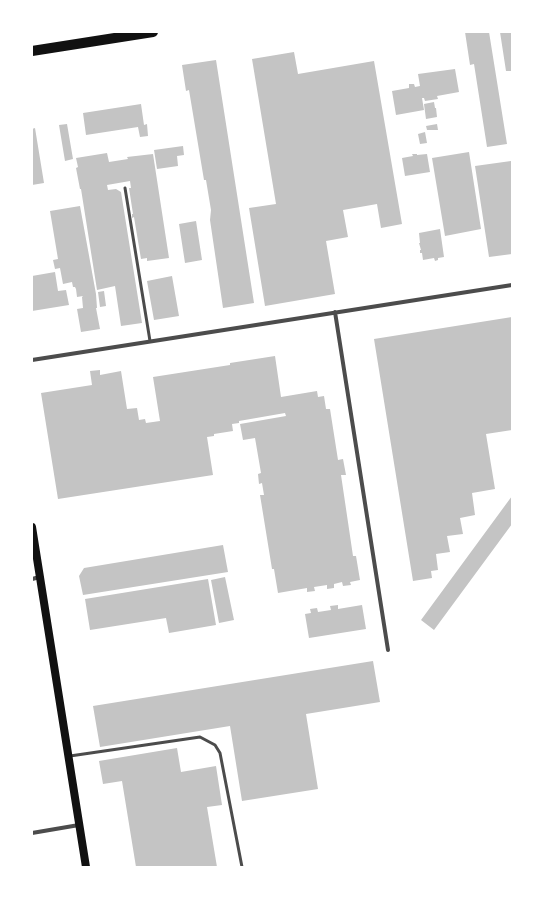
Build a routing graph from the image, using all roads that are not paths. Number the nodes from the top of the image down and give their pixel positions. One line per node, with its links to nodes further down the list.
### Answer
1 (153, 32): 2 (main road)
2 (32, 52)
3 (125, 188): 6 (lane)
4 (512, 285): 5 (street)
5 (335, 312): 6 (street); 10 (street)
6 (150, 341): 7 (street)
7 (32, 360)
8 (32, 527): 9 (main road)
9 (36, 578): 11 (main road)
10 (388, 650)
11 (68, 757): 12 (main road); 15 (lane)
12 (80, 825): 13 (street); 14 (main road)
13 (32, 833)
14 (86, 867)
15 (242, 867)

